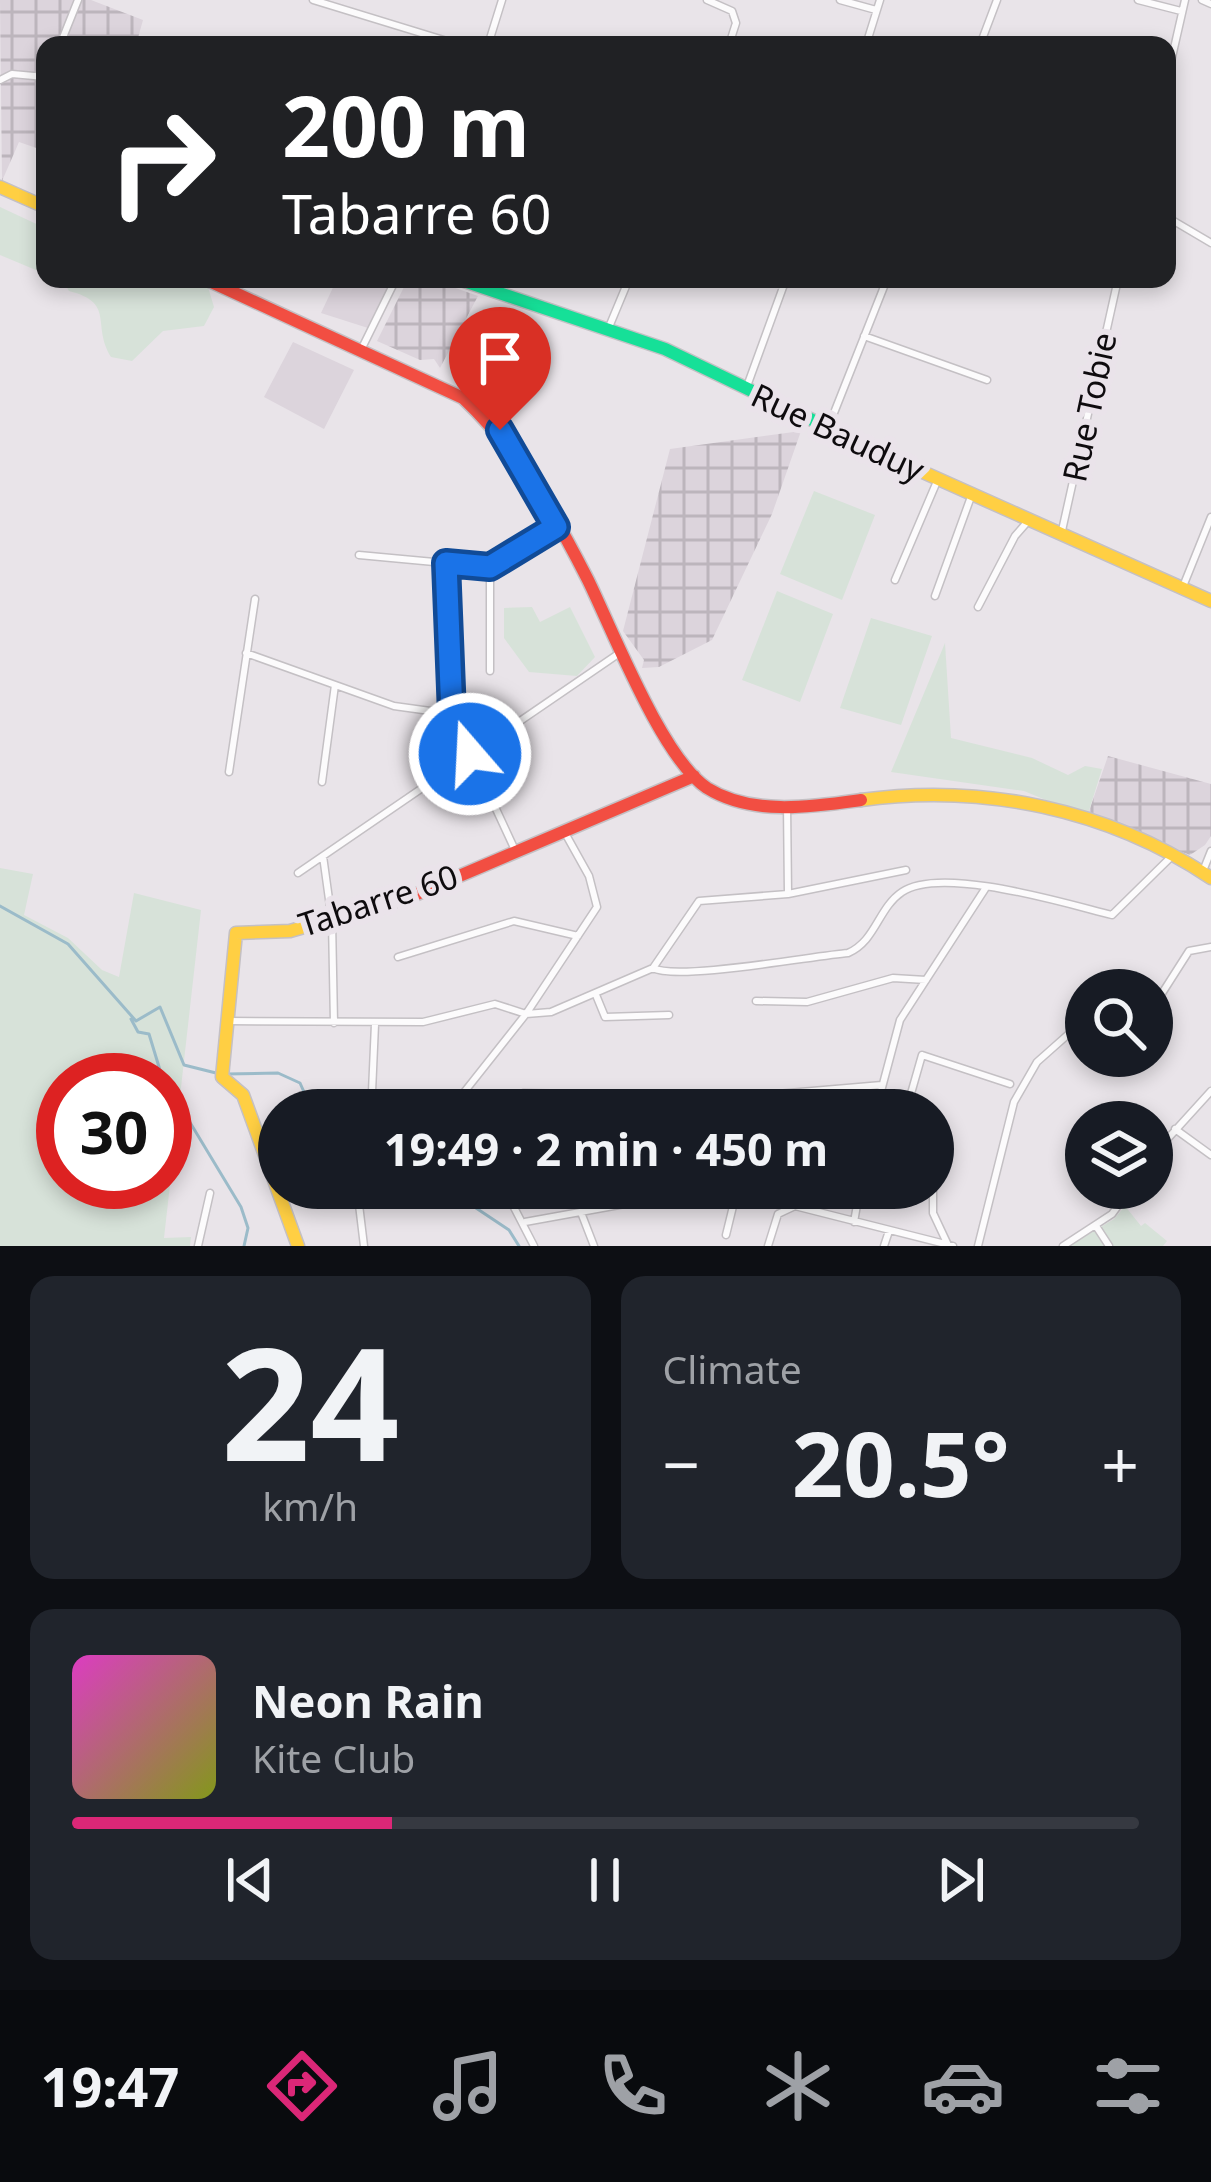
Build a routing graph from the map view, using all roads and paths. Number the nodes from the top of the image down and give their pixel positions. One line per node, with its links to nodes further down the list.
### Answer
1 (78, 0): 14 (street)
2 (313, 0): 15 (street)
3 (502, 0): 16 (street)
4 (707, 0): 17 (street)
5 (840, 0): 12 (street)
6 (880, 0): 12 (street)
7 (997, 0): 19 (street)
8 (1138, 0): 13 (street)
9 (1185, 0): 13 (street)
10 (1202, 0): 11 (street)
11 (1211, 4)
12 (877, 10): 18 (street)
13 (1180, 11): 20 (street)
14 (64, 36)
15 (431, 36)
16 (491, 36)
17 (732, 36)
18 (869, 36)
19 (983, 36)
20 (1175, 36)
21 (36, 76): 22 (street)
22 (0, 80)
23 (0, 187): 24 (street)
24 (36, 203)
25 (1176, 222): 26 (street)
26 (1211, 243)
27 (225, 288): 36 (street)
28 (392, 288): 36 (street)
29 (486, 288): 34 (street, Rue Bauduy)
30 (624, 288): 34 (street)
31 (782, 288): 38 (street)
32 (883, 288): 35 (street)
33 (1116, 288): 45 (street, Rue Tobie)
34 (609, 327): 38 (street, Rue Bauduy)
35 (864, 336): 37 (street); 39 (street)
36 (361, 350): 44 (street)
37 (987, 380)
38 (746, 389): 39 (street, Rue Bauduy)
39 (827, 428): 40 (street, Rue Bauduy)
40 (938, 479): 41 (street, Rue Bauduy); 49 (street)
41 (972, 494): 43 (street, Rue Bauduy); 51 (street)
42 (1211, 517): 50 (street)
43 (1030, 520): 45 (street, Rue Bauduy); 54 (street)
44 (556, 527): 48 (street); 55 (street)
45 (1061, 535): 50 (street, Rue Bauduy)
46 (359, 555): 47 (street)
47 (446, 563): 48 (street); 59 (street)
48 (490, 567): 57 (street)
49 (895, 580)
50 (1182, 589): 53 (street, Rue Bauduy)
51 (934, 596)
52 (254, 599): 56 (street)
53 (1211, 601)
54 (978, 607)
55 (621, 652): 60 (street); 62 (street)
56 (247, 653): 58 (street); 61 (street)
57 (490, 671)
58 (336, 683): 59 (street); 63 (street)
59 (452, 714): 60 (street)
60 (470, 754): 66 (street); 69 (street)
61 (229, 772)
62 (694, 776): 64 (street); 65 (street, Tabarre 60)
63 (322, 782)
64 (788, 805): 68 (street); 74 (street)
65 (564, 830): 66 (street, Tabarre 60); 76 (street)
66 (515, 850): 75 (street, Tabarre 60)
67 (1211, 851): 72 (street)
68 (1173, 855): 72 (street); 73 (street)
69 (323, 856): 71 (street); 75 (street)
70 (906, 870): 74 (street)
71 (298, 873)
72 (1207, 875)
73 (986, 889): 79 (street); 81 (street)
74 (788, 894): 79 (street)
75 (332, 921): 86 (street, Tabarre 60); 87 (street)
76 (578, 936): 78 (street); 84 (street)
77 (1211, 946): 80 (street)
78 (398, 957)
79 (653, 968): 82 (street)
80 (1173, 976)
81 (926, 980): 83 (street); 91 (street)
82 (596, 995): 84 (street); 85 (street)
83 (756, 1000)
84 (526, 1014): 88 (street); 93 (street)
85 (669, 1016)
86 (227, 1021): 87 (street); 119 (street)
87 (334, 1023): 88 (street)
88 (375, 1023): 92 (street)
89 (1065, 1037): 125 (street)
90 (1010, 1084): 96 (street)
91 (882, 1085): 94 (street); 95 (street)
92 (372, 1089)
93 (467, 1089)
94 (835, 1089)
95 (881, 1089)
96 (912, 1089)
97 (1211, 1091): 98 (street)
98 (1175, 1129): 99 (street); 100 (street)
99 (1173, 1131)
100 (1211, 1155)
101 (210, 1193): 118 (street)
102 (360, 1209): 120 (street)
103 (517, 1209): 112 (street)
104 (611, 1209): 111 (street)
105 (732, 1209): 116 (street)
106 (784, 1209): 123 (street)
107 (789, 1209): 113 (street)
108 (856, 1209): 113 (street)
109 (933, 1209): 117 (street)
110 (1112, 1209): 114 (street)
111 (582, 1215): 112 (street); 122 (street)
112 (525, 1222): 121 (street)
113 (854, 1222): 115 (street)
114 (1096, 1226): 126 (street); 127 (street)
115 (890, 1231): 117 (street); 124 (street)
116 (726, 1235)
117 (951, 1245)
118 (198, 1246)
119 (298, 1246)
120 (364, 1246)
121 (534, 1246)
122 (594, 1246)
123 (768, 1246)
124 (884, 1246)
125 (978, 1246)
126 (1063, 1246)
127 (1109, 1246)

